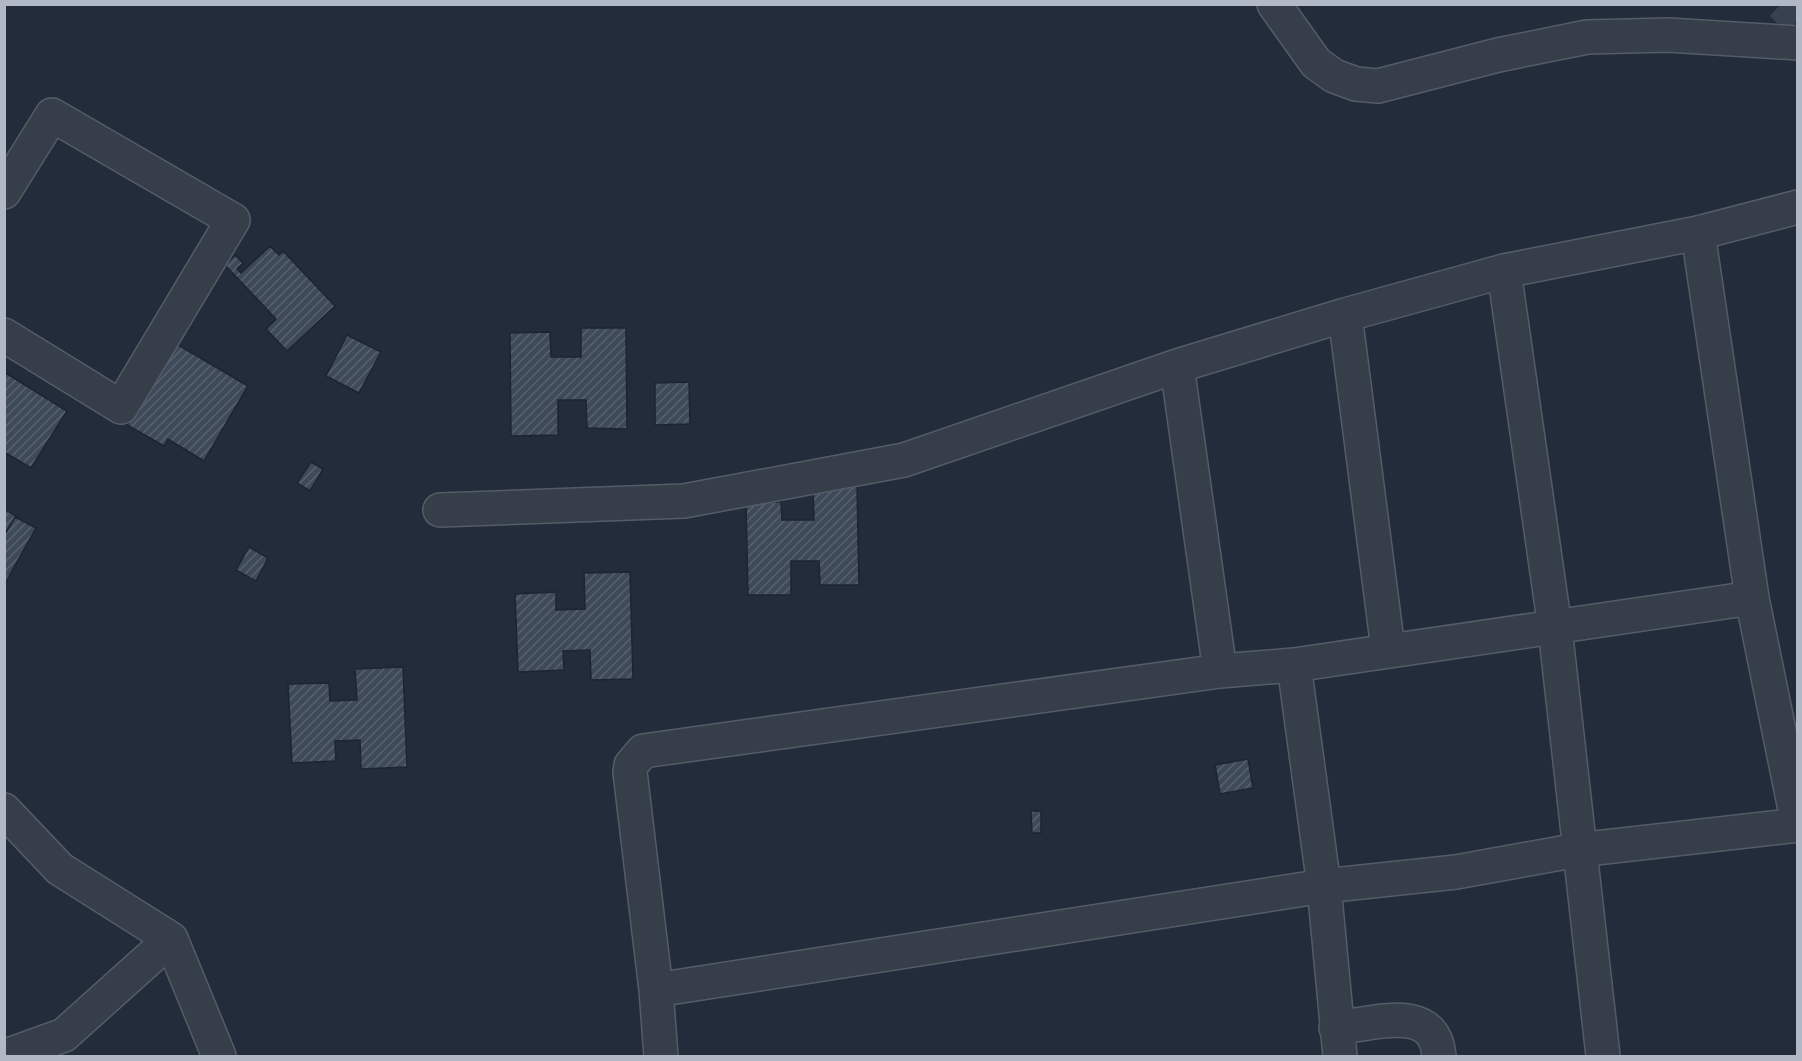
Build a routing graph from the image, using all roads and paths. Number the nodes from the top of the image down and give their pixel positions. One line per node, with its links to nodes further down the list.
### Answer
1 (1274, 4): 2 (street)
2 (1797, 44)
3 (4, 192): 8 (street)
4 (1797, 207): 5 (street)
5 (1698, 234): 6 (street); 11 (street)
6 (1504, 271): 7 (street); 12 (street)
7 (1345, 315): 9 (street); 13 (street)
8 (4, 335)
9 (1177, 366): 10 (street); 15 (street)
10 (440, 510)
11 (1752, 598): 12 (street); 17 (street)
12 (1555, 628): 13 (street); 18 (street)
13 (1388, 649): 14 (street)
14 (1294, 665): 15 (street); 19 (street)
15 (1220, 671): 21 (street)
16 (4, 810): 20 (street)
17 (1797, 825): 18 (street)
18 (1578, 850): 19 (street); 27 (street)
19 (1324, 886): 21 (street); 22 (street)
20 (171, 939): 23 (street); 24 (street)
21 (656, 990): 25 (street)
22 (1338, 1042): 26 (street)
23 (6, 1056)
24 (219, 1056)
25 (661, 1056)
26 (1438, 1056)
27 (1603, 1056)

